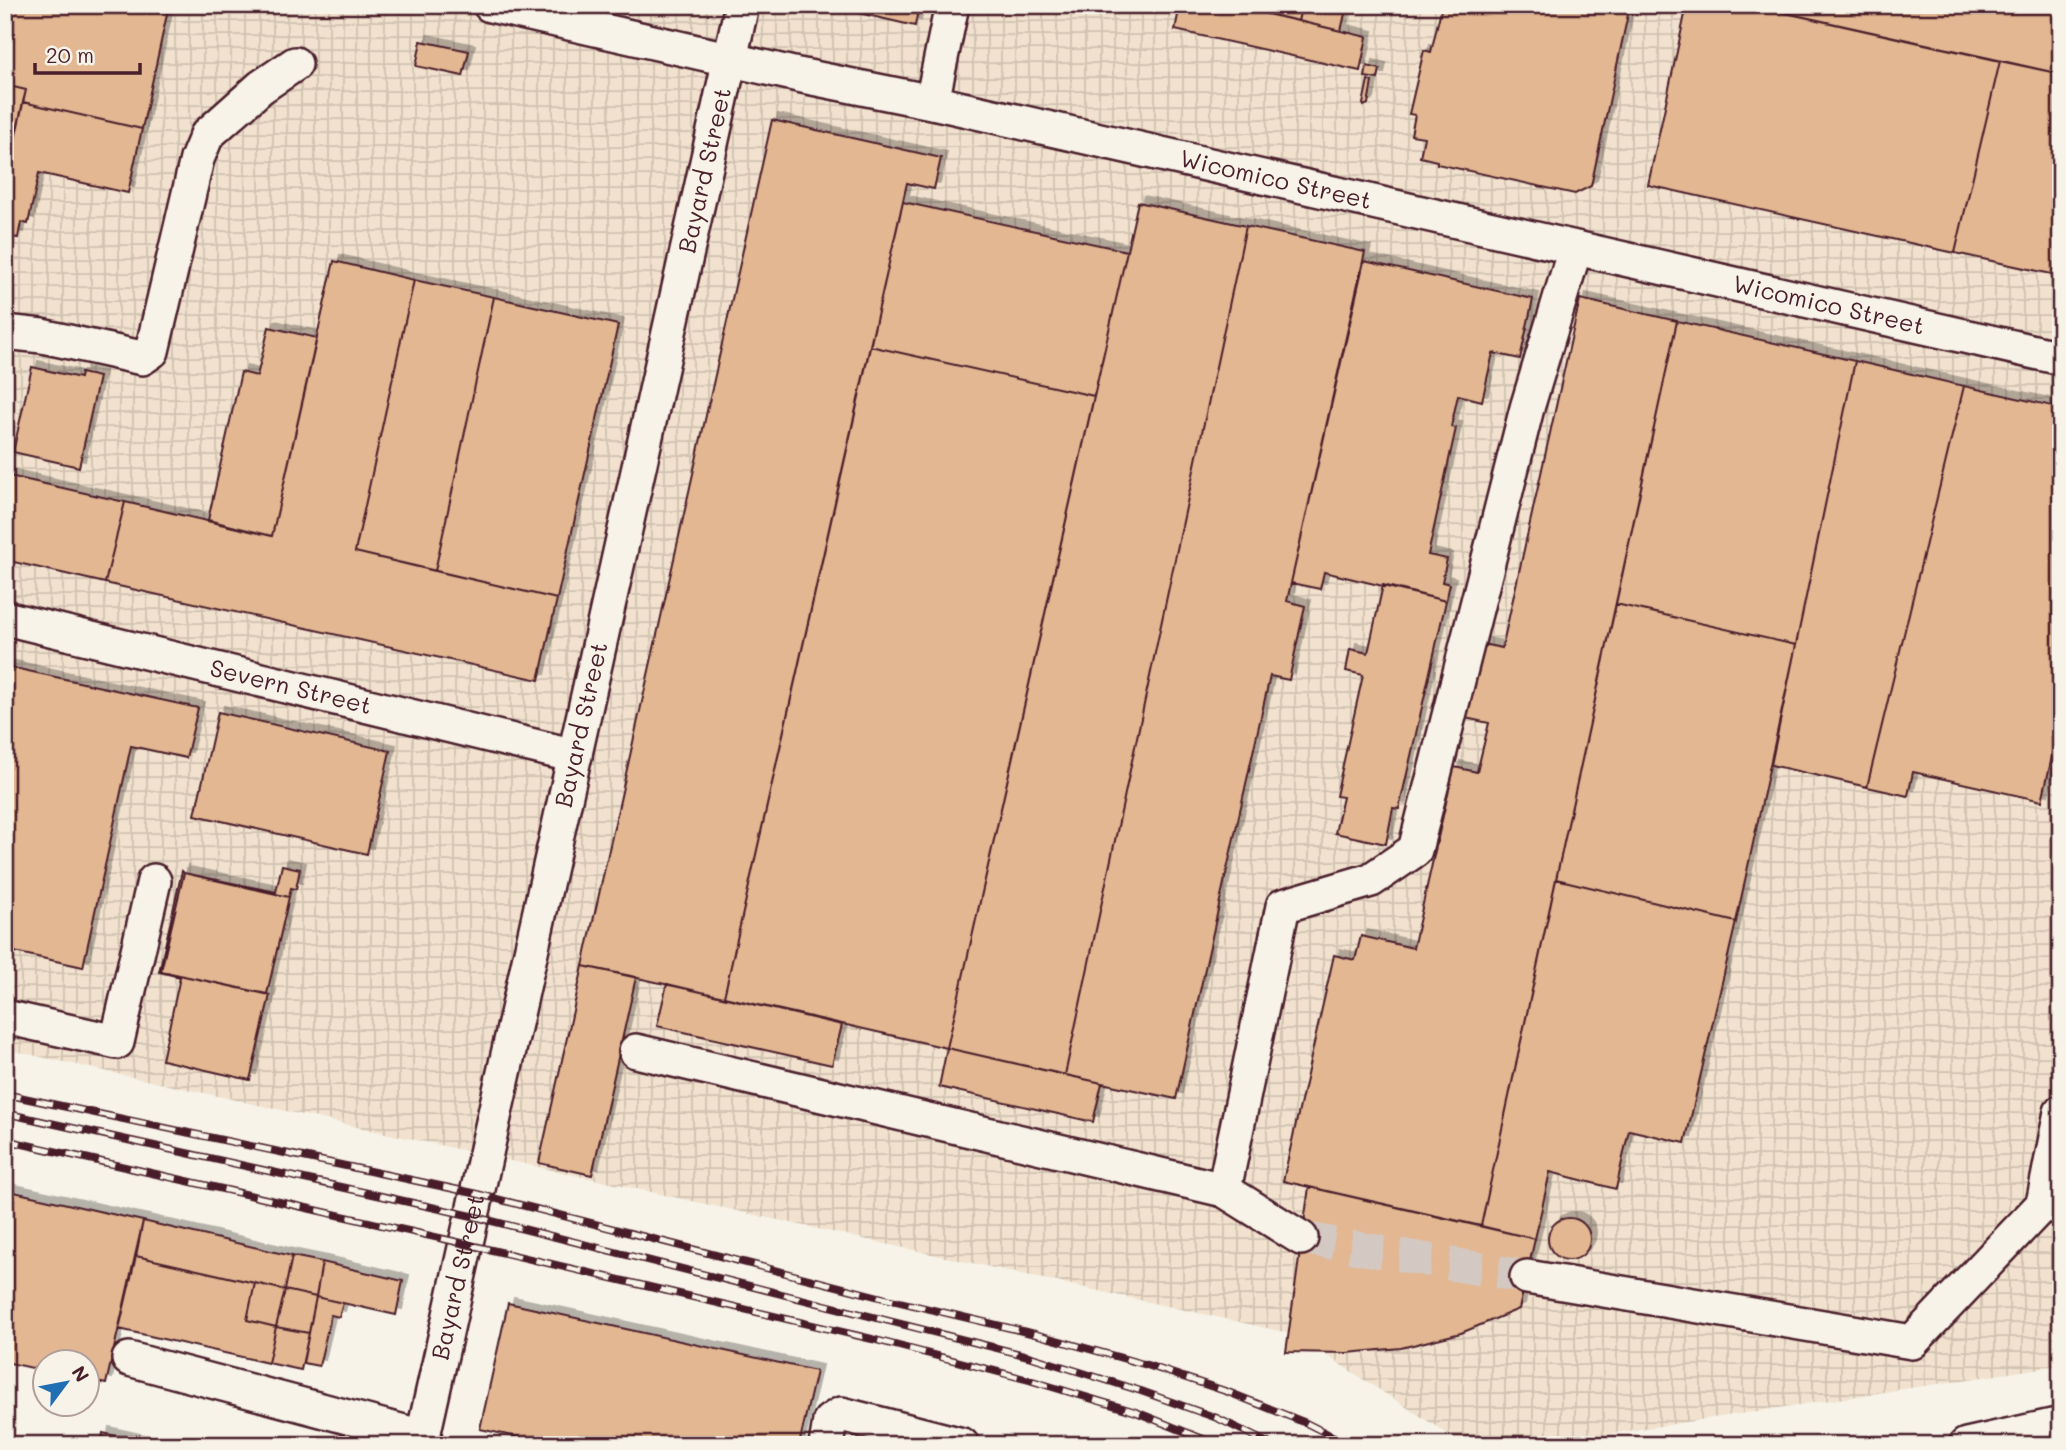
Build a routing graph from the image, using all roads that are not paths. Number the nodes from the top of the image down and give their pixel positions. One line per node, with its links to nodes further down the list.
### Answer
1 (490, 5): 4 (street, Wicomico Street)
2 (742, 5): 4 (street, Bayard Street)
3 (952, 5): 6 (street)
4 (730, 59): 6 (street, Wicomico Street); 11 (street, Bayard Street)
5 (295, 64): 8 (street)
6 (932, 102): 7 (street, Wicomico Street)
7 (1576, 249): 9 (street, Wicomico Street); 16 (street)
8 (5, 332)
9 (2061, 358)
10 (5, 618): 11 (street, Severn Street)
11 (575, 756): 22 (street, Bayard Street)
12 (154, 880): 13 (street)
13 (5, 1017)
14 (636, 1051): 16 (street)
15 (2061, 1112): 17 (street)
16 (1224, 1190): 18 (street)
17 (2052, 1206): 19 (street)
18 (1301, 1238)
19 (1527, 1277)
20 (129, 1359): 22 (street)
21 (2061, 1424): 25 (street)
22 (422, 1441)
23 (826, 1445): 24 (street)
24 (962, 1445)
25 (1966, 1445)

